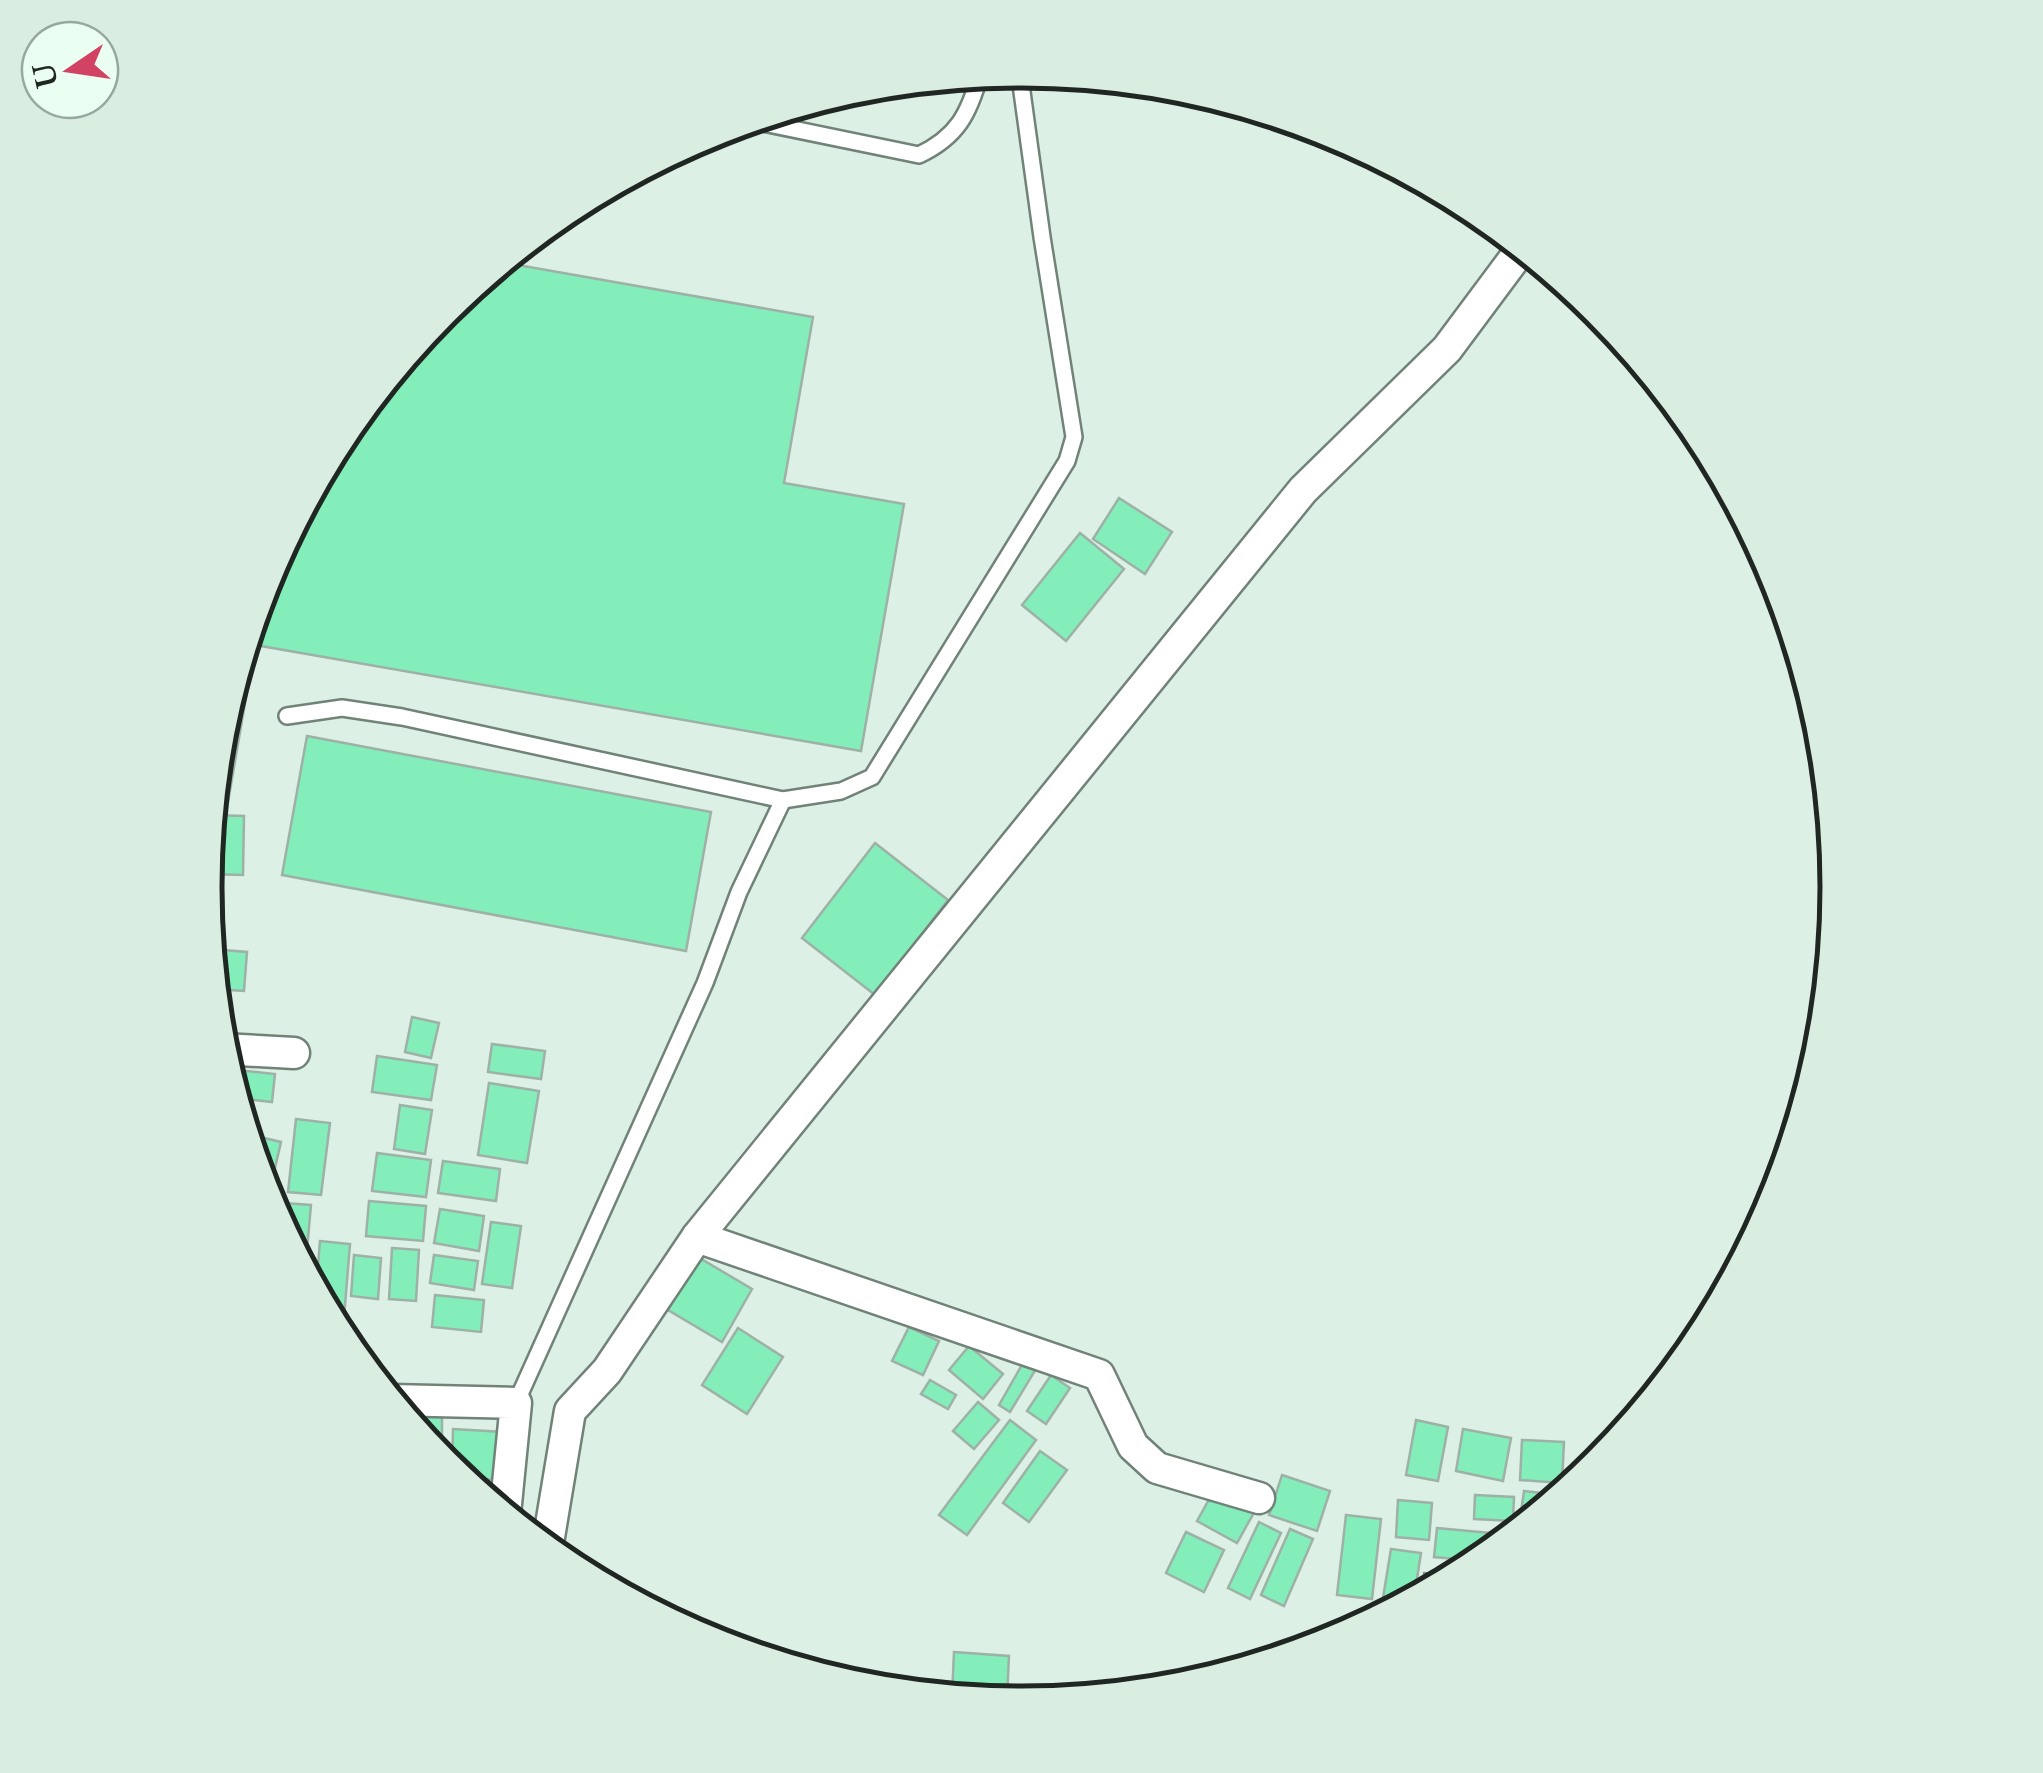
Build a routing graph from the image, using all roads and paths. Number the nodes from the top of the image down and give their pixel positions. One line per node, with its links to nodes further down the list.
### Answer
1 (1021, 88): 6 (lane)
2 (976, 89): 3 (lane)
3 (778, 126)
4 (1514, 258): 9 (street)
5 (287, 716): 6 (lane)
6 (782, 800): 11 (lane)
7 (240, 1050): 8 (street)
8 (294, 1053)
9 (697, 1237): 13 (street); 14 (street)
10 (411, 1400): 11 (street)
11 (516, 1403): 12 (street)
12 (508, 1497)
13 (1259, 1498)
14 (551, 1531)

